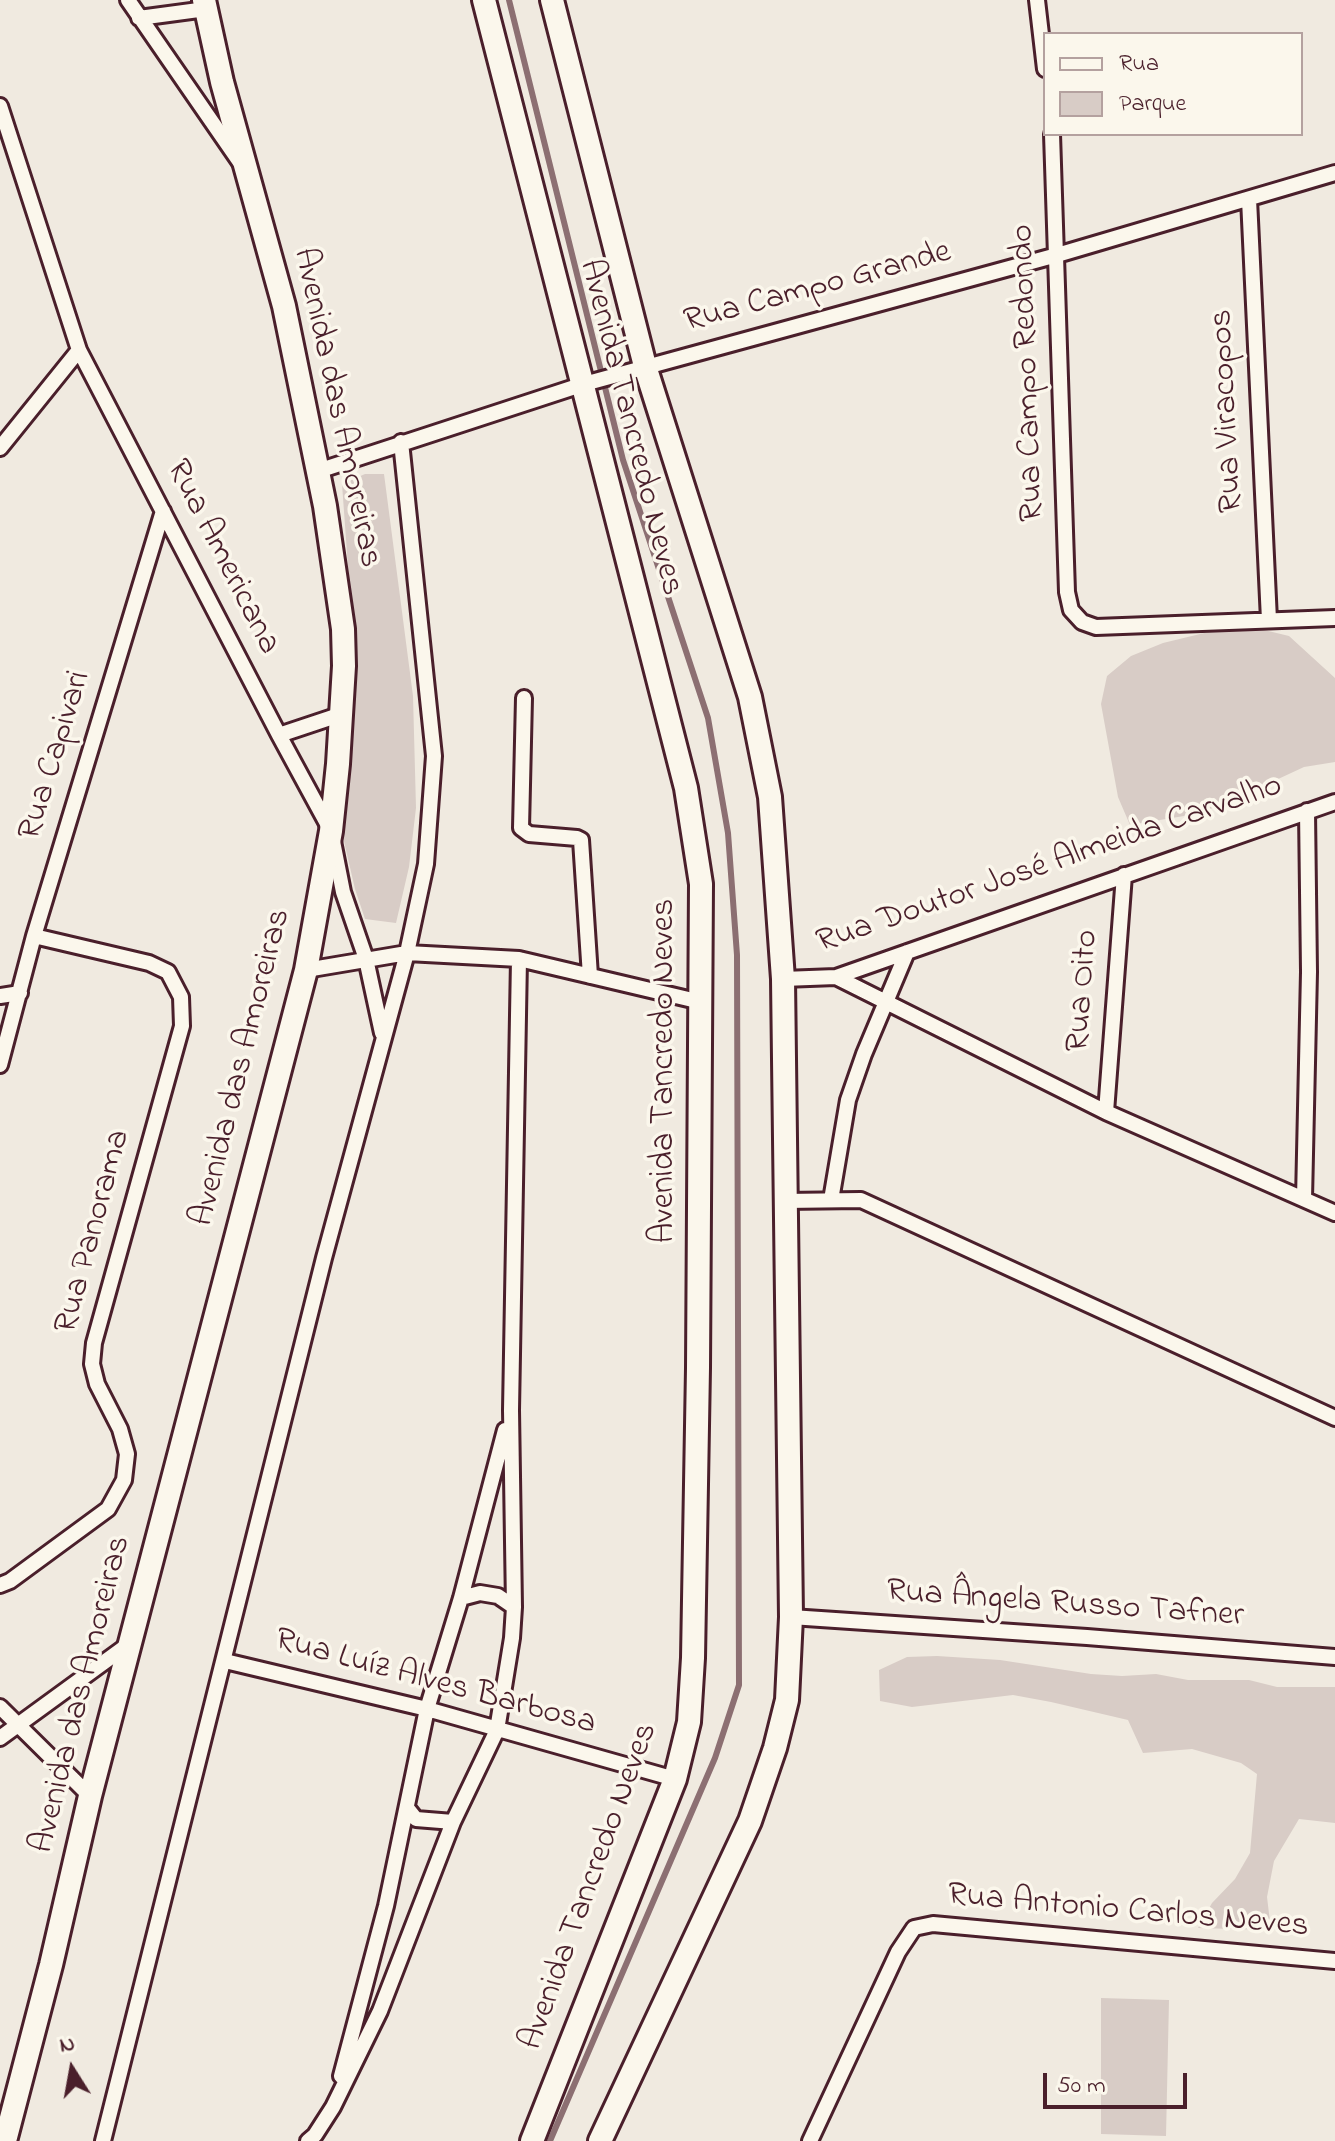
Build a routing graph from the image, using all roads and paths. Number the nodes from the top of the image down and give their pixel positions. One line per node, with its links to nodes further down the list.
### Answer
1 (128, 0): 6 (street)
2 (484, 0): 16 (main road, Avenida Tancredo Neves)
3 (552, 0): 15 (main road)
4 (1037, 0): 7 (street)
5 (205, 4): 6 (street); 10 (main road, Avenida das Amoreiras)
6 (139, 18): 10 (street)
7 (1043, 52)
8 (0, 106): 14 (street, Rua Americana)
9 (1052, 136): 13 (street, Rua Campo Redondo)
10 (246, 171): 19 (main road, Avenida das Amoreiras)
11 (1335, 173): 12 (street, Rua Campo Grande)
12 (1249, 199): 13 (street, Rua Campo Grande); 22 (street, Rua Viracopos)
13 (1057, 255): 15 (street, Rua Campo Grande); 22 (street, Rua Campo Redondo)
14 (79, 350): 18 (street); 20 (street, Rua Americana)
15 (638, 368): 16 (street, Rua Campo Grande); 38 (main road)
16 (589, 382): 17 (street, Rua Campo Grande); 41 (main road, Avenida Tancredo Neves)
17 (401, 442): 19 (street, Rua Campo Grande); 32 (street, Avenida das Amoreiras)
18 (0, 448)
19 (318, 471): 24 (main road, Avenida das Amoreiras)
20 (163, 511): 25 (street, Rua Americana); 30 (street, Rua Capivari)
21 (1335, 618): 22 (street)
22 (1269, 620)
23 (524, 698): 36 (street)
24 (342, 714): 25 (street); 28 (main road, Avenida das Amoreiras)
25 (279, 735): 28 (street, Rua Americana)
26 (1335, 802): 27 (street, Rua Doutor José Almeida Carvalho)
27 (1307, 811): 29 (street, Rua Doutor José Almeida Carvalho); 46 (street)
28 (331, 831): 33 (street, Rua Americana); 35 (main road, Avenida das Amoreiras)
29 (1124, 875): 31 (street, Rua Doutor José Almeida Carvalho); 45 (street, Rua Oito)
30 (34, 936): 39 (street, Rua Capivari); 52 (street, Rua Panorama)
31 (907, 952): 37 (street, Rua Doutor José Almeida Carvalho); 42 (street)
32 (407, 953): 33 (street); 34 (street); 43 (street, Avenida das Amoreiras)
33 (366, 959): 35 (street); 43 (street, Rua Americana)
34 (519, 959): 36 (street); 50 (street)
35 (306, 970): 56 (main road, Avenida das Amoreiras)
36 (590, 976): 41 (street)
37 (836, 977): 38 (street, Rua Doutor José Almeida Carvalho); 42 (street)
38 (783, 979): 48 (main road)
39 (20, 993): 40 (street); 44 (street, Rua Capivari)
40 (0, 996)
41 (701, 1002): 64 (main road, Avenida Tancredo Neves)
42 (885, 1002): 45 (street); 47 (street)
43 (383, 1038): 58 (street, Avenida das Amoreiras)
44 (0, 1065)
45 (1106, 1112): 46 (street)
46 (1304, 1199): 49 (street)
47 (831, 1200): 48 (street); 51 (street)
48 (784, 1201): 55 (main road)
49 (1335, 1213)
50 (511, 1410): 53 (street); 54 (street)
51 (1335, 1418)
52 (0, 1585)
53 (461, 1598): 54 (street); 60 (street)
54 (514, 1607): 62 (street)
55 (791, 1617): 57 (street, Rua Ângela Russo Tafner); 74 (main road)
56 (130, 1644): 61 (street); 65 (main road, Avenida das Amoreiras)
57 (1335, 1657)
58 (225, 1661): 60 (street, Rua Luíz Alves Barbosa); 71 (street, Avenida das Amoreiras)
59 (0, 1707): 61 (street)
60 (427, 1709): 62 (street, Rua Luíz Alves Barbosa); 66 (street)
61 (16, 1726): 63 (street); 65 (street)
62 (497, 1730): 64 (street, Rua Luíz Alves Barbosa); 67 (street)
63 (0, 1738)
64 (675, 1779): 73 (main road, Avenida Tancredo Neves)
65 (90, 1796): 70 (main road, Avenida das Amoreiras)
66 (408, 1809): 67 (street); 69 (street)
67 (453, 1822): 69 (street)
68 (1335, 1961): 75 (street, Rua Antonio Carlos Neves)
69 (333, 2107): 72 (street)
70 (5, 2141)
71 (103, 2141)
72 (308, 2141)
73 (532, 2141)
74 (600, 2141)
75 (810, 2141)

